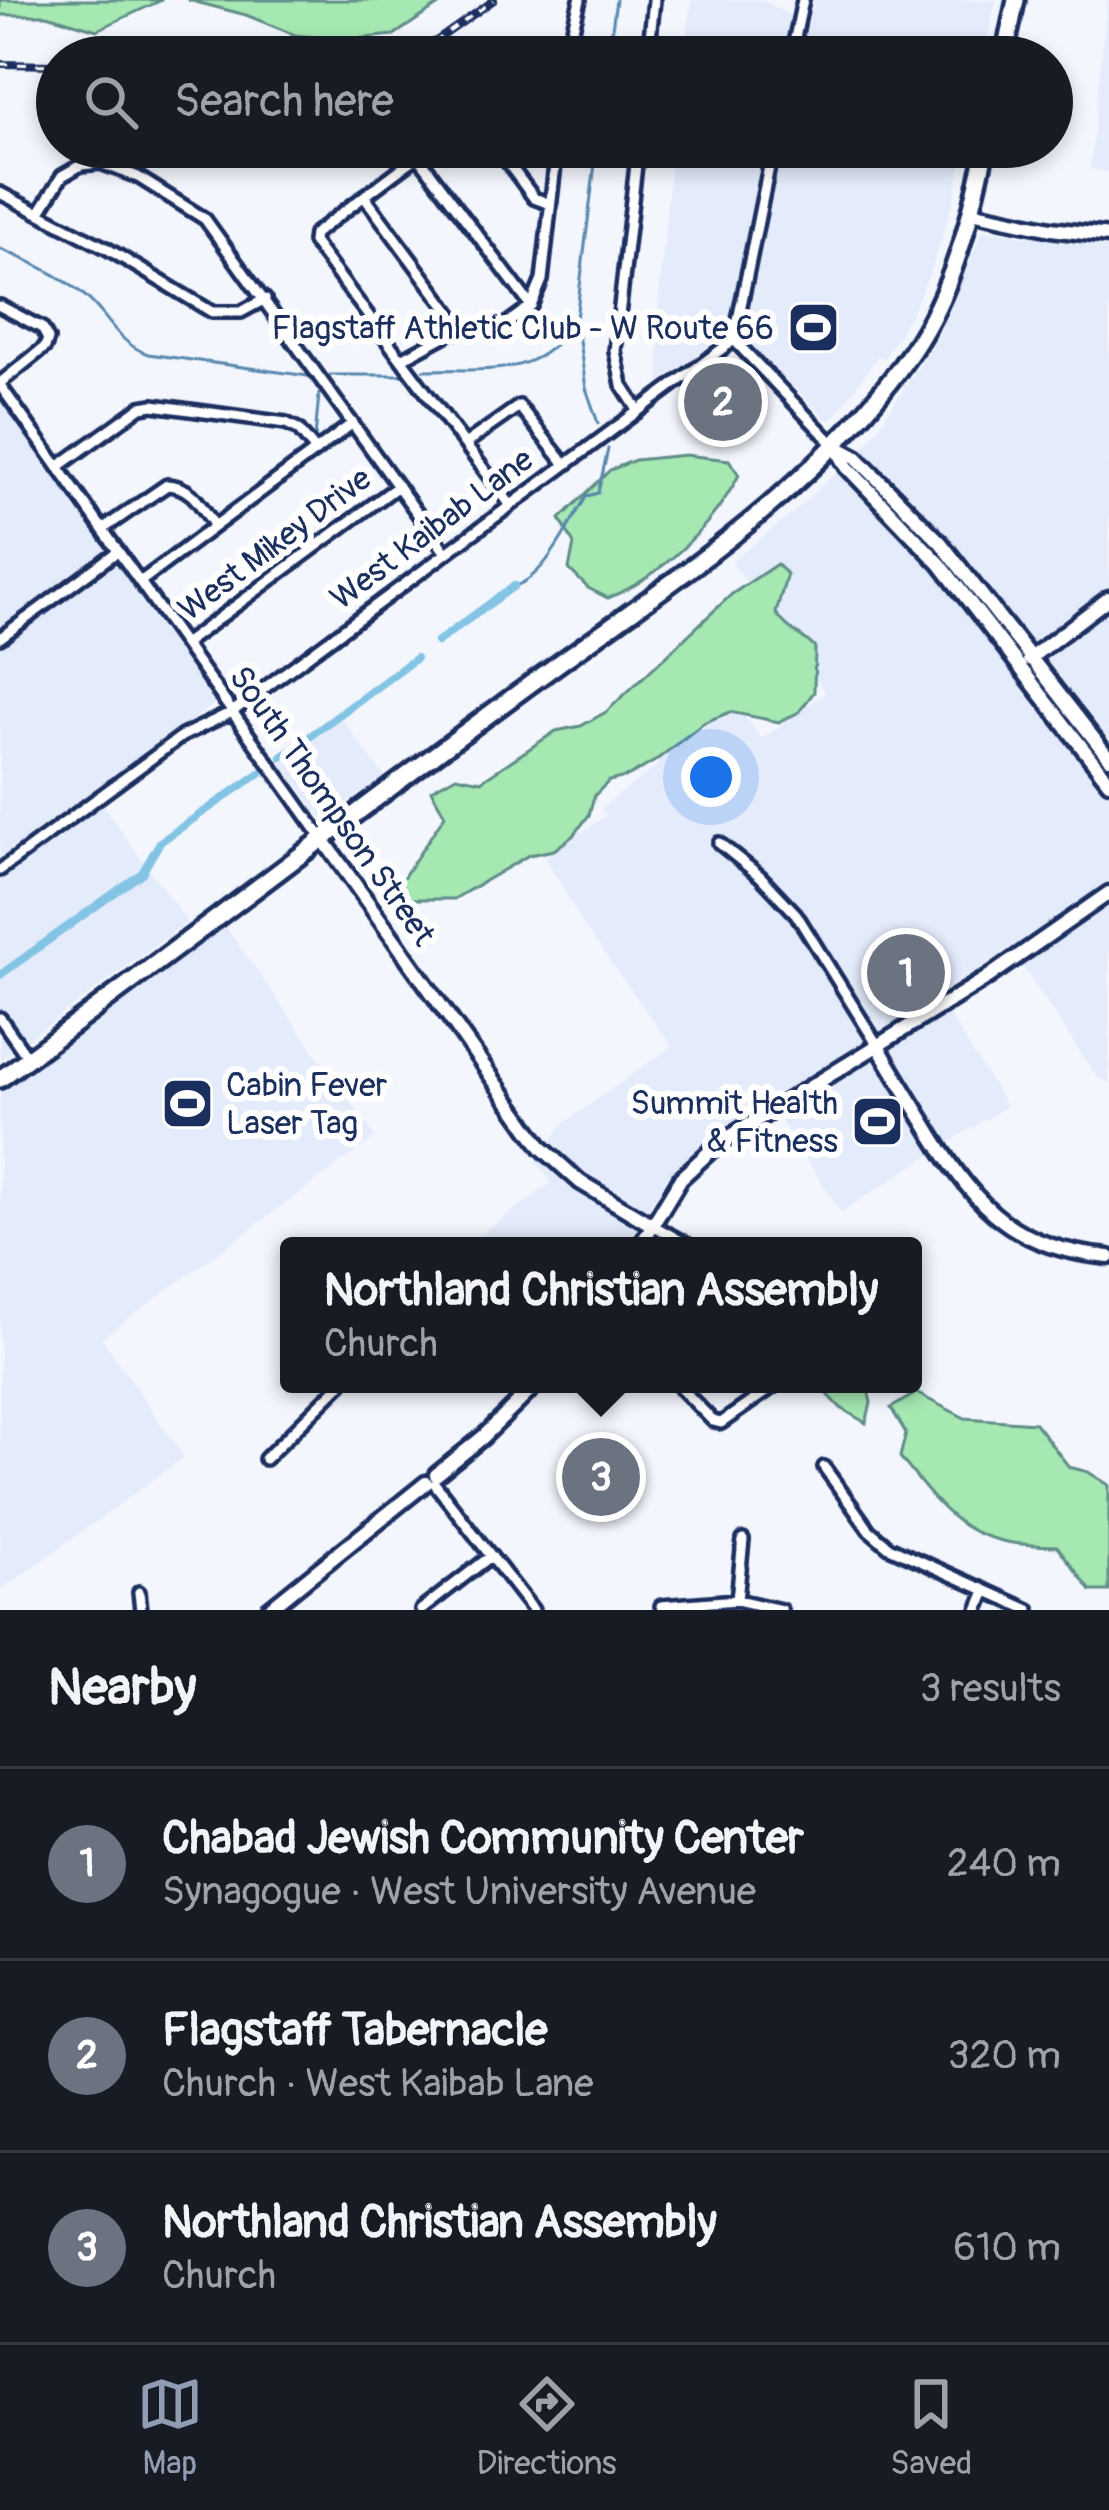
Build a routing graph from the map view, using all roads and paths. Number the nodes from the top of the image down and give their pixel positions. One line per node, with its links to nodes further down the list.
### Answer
1 (580, 0): 5 (street)
2 (654, 0): 6 (street)
3 (803, 0): 7 (street)
4 (1016, 0): 8 (main road)
5 (571, 36)
6 (650, 36)
7 (795, 36)
8 (1008, 36)
9 (74, 168): 22 (street)
10 (118, 168): 24 (street)
11 (402, 168): 19 (street)
12 (427, 168): 26 (street)
13 (512, 168): 20 (street)
14 (554, 168): 20 (street)
15 (636, 168): 31 (street)
16 (768, 168): 28 (street)
17 (981, 168): 21 (main road)
18 (0, 193): 22 (street)
19 (364, 196): 27 (street); 29 (street)
20 (550, 203): 26 (street)
21 (971, 212): 23 (street); 34 (main road)
22 (39, 213): 24 (street)
23 (1109, 236)
24 (265, 299): 32 (street)
25 (0, 306): 30 (street)
26 (531, 306): 27 (street)
27 (463, 330): 29 (street)
28 (734, 340): 31 (street, West Kaibab Lane); 34 (street)
29 (402, 359): 33 (street)
30 (0, 384): 37 (street, South Thompson Street)
31 (638, 410): 36 (street, West Kaibab Lane)
32 (353, 424): 35 (street); 38 (street)
33 (465, 443): 36 (street); 39 (street)
34 (836, 447): 48 (street); 52 (main road)
35 (316, 451): 37 (street); 40 (street)
36 (564, 463): 39 (street, West Kaibab Lane)
37 (58, 467): 41 (street, South Thompson Street)
38 (398, 486): 43 (street); 47 (street, West Mikey Drive)
39 (509, 503): 43 (street, West Kaibab Lane)
40 (215, 526): 41 (street); 44 (street)
41 (103, 529): 42 (street, South Thompson Street)
42 (118, 551): 44 (street, South Thompson Street); 46 (street)
43 (446, 553): 49 (street, West Kaibab Lane)
44 (140, 582): 47 (street, South Thompson Street)
45 (1109, 598): 48 (street)
46 (0, 638)
47 (184, 644): 49 (street, South Thompson Street)
48 (1026, 661): 50 (street); 51 (street)
49 (232, 712): 52 (street, South Thompson Street); 54 (street, West Kaibab Lane)
50 (1109, 758)
51 (1109, 782)
52 (322, 838): 58 (main road); 60 (street, South Thompson Street)
53 (719, 843): 57 (street)
54 (0, 870)
55 (1109, 893): 57 (street)
56 (0, 1018): 58 (street)
57 (878, 1046): 60 (street); 63 (street)
58 (28, 1058): 59 (main road)
59 (0, 1079)
60 (652, 1225): 61 (street); 62 (street)
61 (645, 1237)
62 (674, 1237)
63 (1109, 1256)
64 (332, 1393): 70 (street)
65 (515, 1393): 69 (street)
66 (527, 1393): 69 (street)
67 (686, 1393): 68 (street)
68 (763, 1393)
69 (520, 1400): 72 (street)
70 (265, 1459)
71 (824, 1468): 76 (street)
72 (432, 1481): 74 (street); 80 (street)
73 (743, 1540): 77 (street)
74 (491, 1556): 81 (street); 82 (street)
75 (139, 1592): 79 (street)
76 (986, 1592): 84 (street); 85 (street)
77 (737, 1600): 78 (street); 83 (street)
78 (661, 1606)
79 (141, 1610)
80 (268, 1610)
81 (421, 1610)
82 (533, 1610)
83 (781, 1610)
84 (978, 1610)
85 (1029, 1610)

